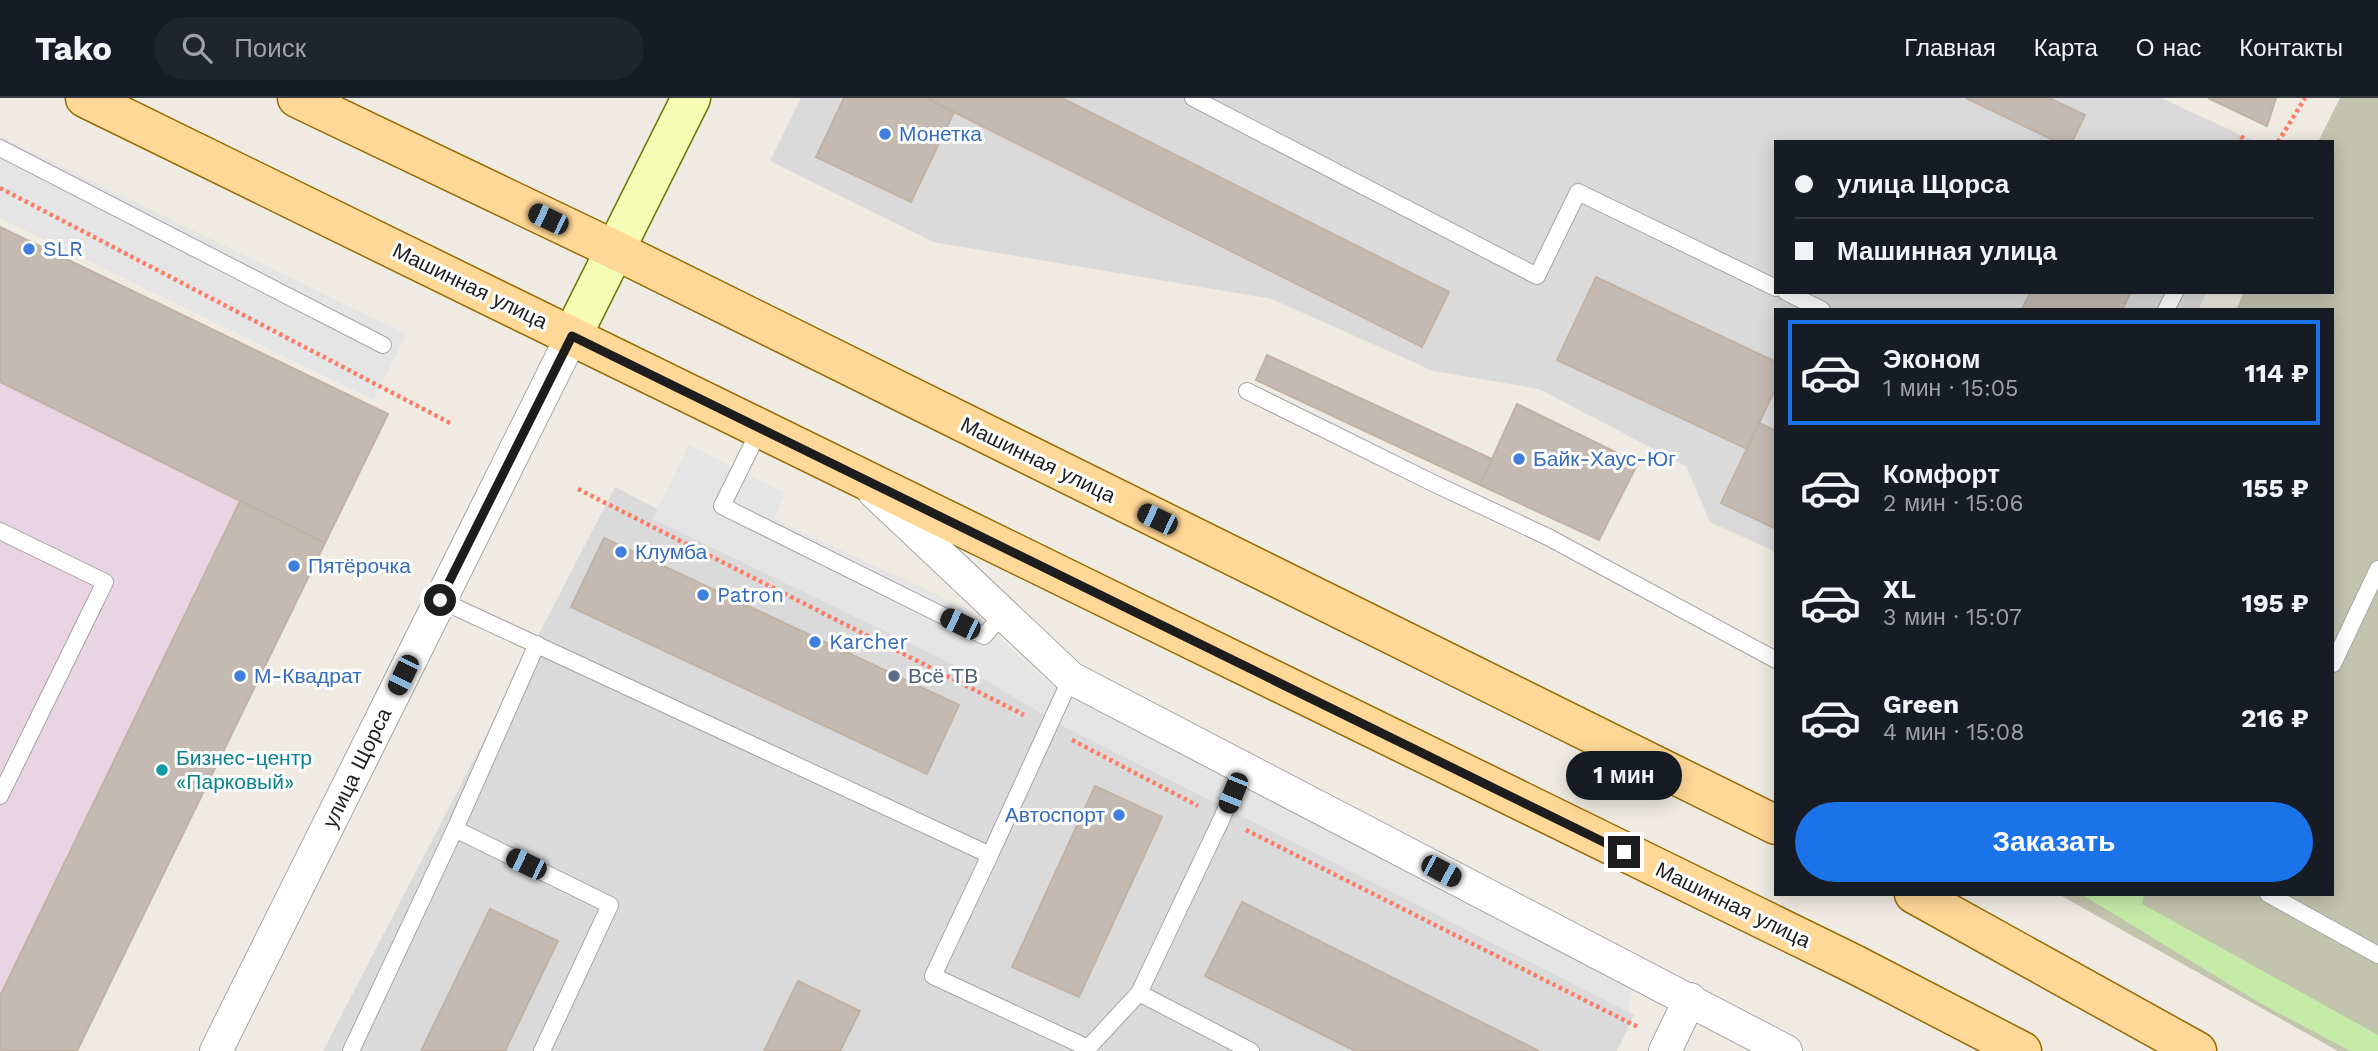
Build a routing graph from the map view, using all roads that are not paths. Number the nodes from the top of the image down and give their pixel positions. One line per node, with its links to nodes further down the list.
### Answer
1 (85, 98): 10 (main road, Машинная улица)
2 (298, 98): 6 (main road, Машинная улица)
3 (691, 98): 6 (main road)
4 (1193, 98): 7 (lane)
5 (0, 148): 11 (lane)
6 (615, 250): 10 (main road); 25 (main road, Машинная улица)
7 (1774, 287)
8 (1790, 294): 9 (lane)
9 (1818, 308)
10 (572, 336): 13 (main road, Машинная улица); 17 (street, улица Щорса)
11 (383, 345)
12 (1247, 391): 20 (lane)
13 (760, 429): 14 (main road, Машинная улица); 18 (lane)
14 (858, 477): 18 (street); 39 (main road, Машинная улица)
15 (0, 531): 24 (lane)
16 (2378, 569): 21 (lane)
17 (440, 600): 19 (lane); 34 (street, улица Щорса)
18 (1004, 613): 22 (street)
19 (537, 644): 26 (lane); 27 (lane)
20 (1774, 659)
21 (2334, 662)
22 (1071, 678): 23 (street); 27 (lane)
23 (1243, 768): 31 (lane); 32 (street)
24 (0, 796)
25 (1774, 824)
26 (454, 829): 35 (lane); 36 (lane)
27 (990, 855): 31 (lane)
28 (1918, 896): 40 (main road)
29 (2272, 896): 30 (lane)
30 (2378, 955)
31 (1139, 993): 37 (lane)
32 (1690, 999): 33 (street); 38 (street)
33 (1667, 1047)
34 (216, 1051)
35 (351, 1051)
36 (542, 1051)
37 (1251, 1051)
38 (1786, 1051)
39 (2022, 1051)
40 (2197, 1051)

